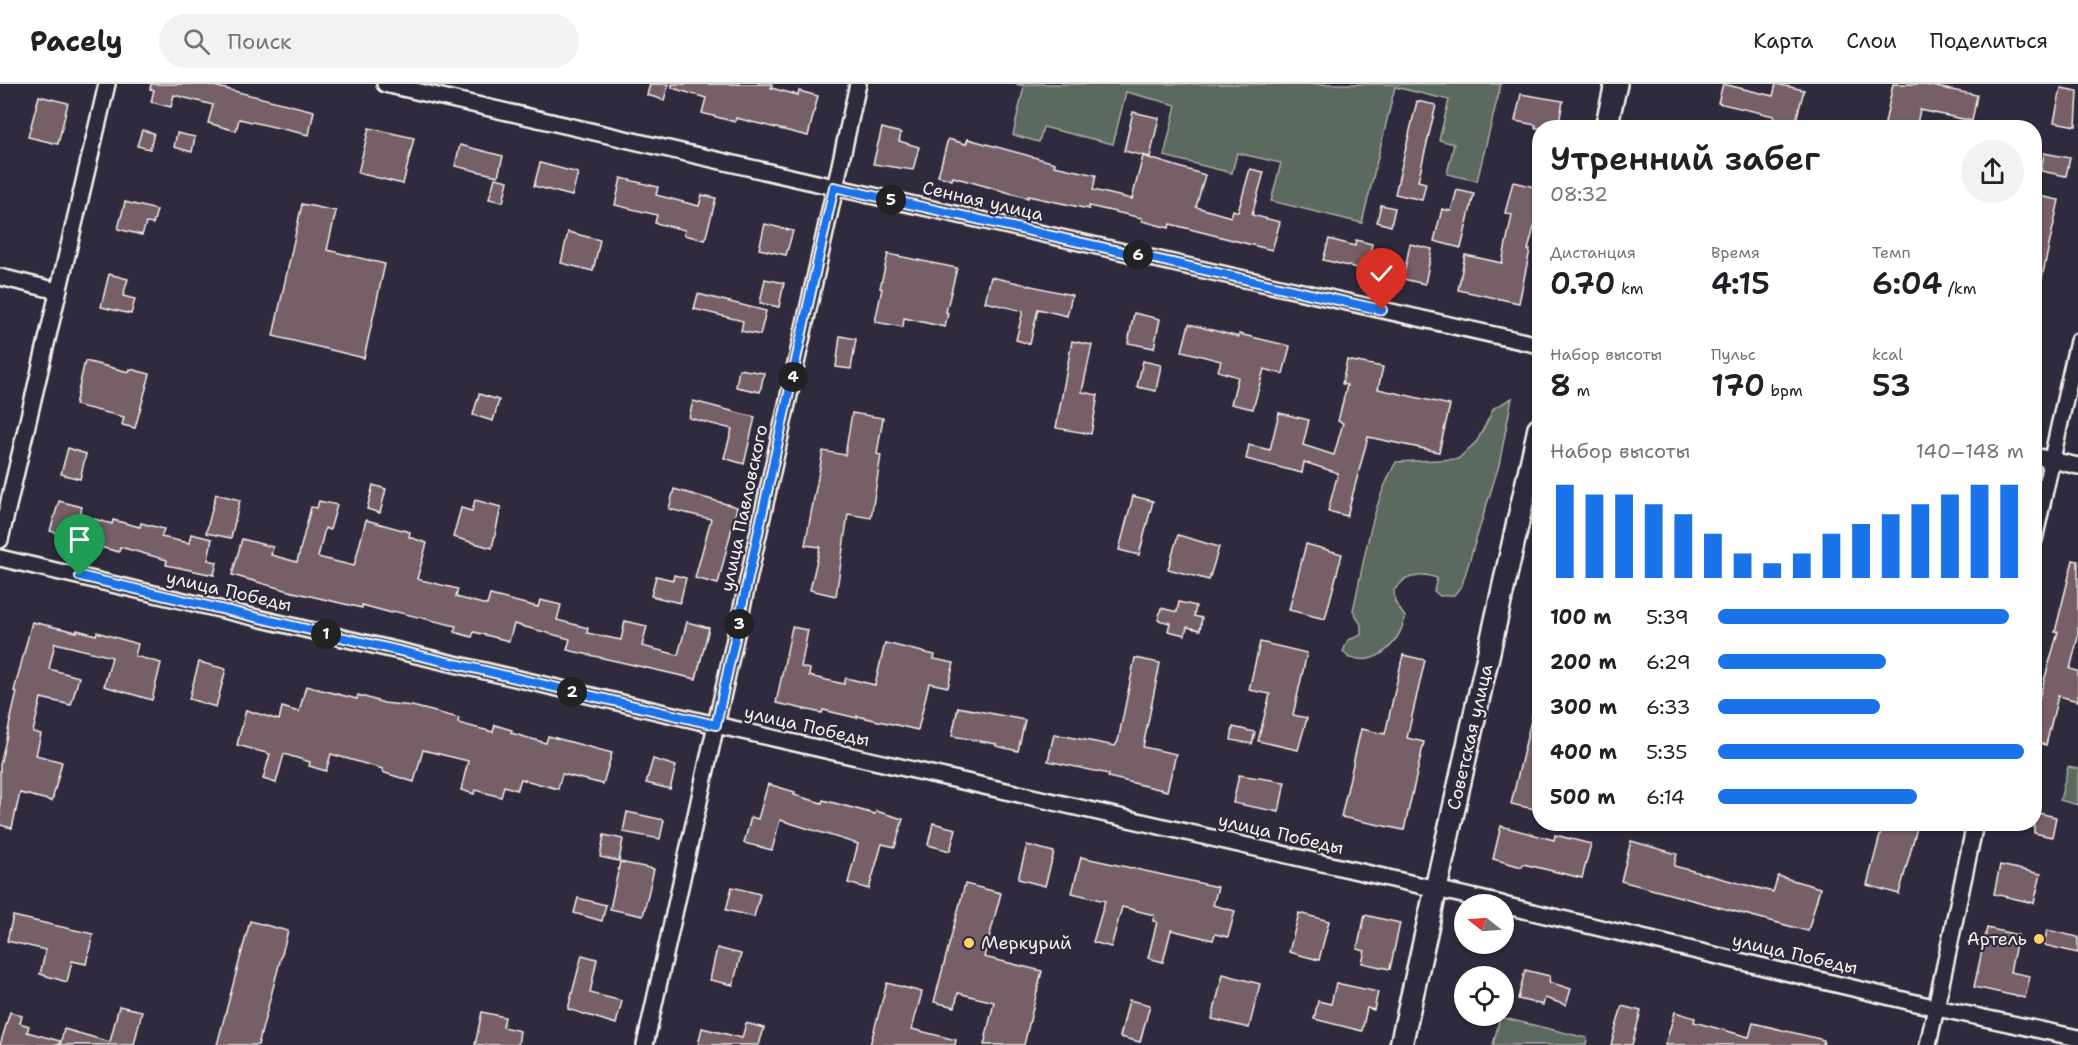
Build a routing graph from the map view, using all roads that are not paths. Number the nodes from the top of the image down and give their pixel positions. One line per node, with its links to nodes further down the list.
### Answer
1 (107, 84): 8 (street)
2 (385, 84): 6 (street, Сенная улица)
3 (858, 84): 6 (street, улица Павловского)
4 (1616, 84): 5 (street)
5 (1608, 120)
6 (834, 187): 10 (street, Сенная улица); 18 (street, улица Павловского)
7 (0, 277): 8 (street)
8 (58, 291): 16 (street)
9 (2078, 341): 13 (street)
10 (1532, 343)
11 (2042, 458): 13 (street)
12 (1532, 459): 20 (street, Советская улица)
13 (2050, 460): 14 (street); 15 (street)
14 (2078, 466)
15 (2042, 500)
16 (0, 540)
17 (0, 558): 18 (street, улица Победы)
18 (716, 725): 20 (street, улица Победы); 25 (street, улица Павловского)
19 (1974, 831): 23 (street)
20 (1436, 889): 21 (street, улица Победы); 26 (street, Советская улица)
21 (1457, 894)
22 (1514, 908): 23 (street, улица Победы)
23 (1937, 1008): 24 (street, улица Победы); 27 (street)
24 (2078, 1038)
25 (645, 1045)
26 (1401, 1045)
27 (1928, 1045)

